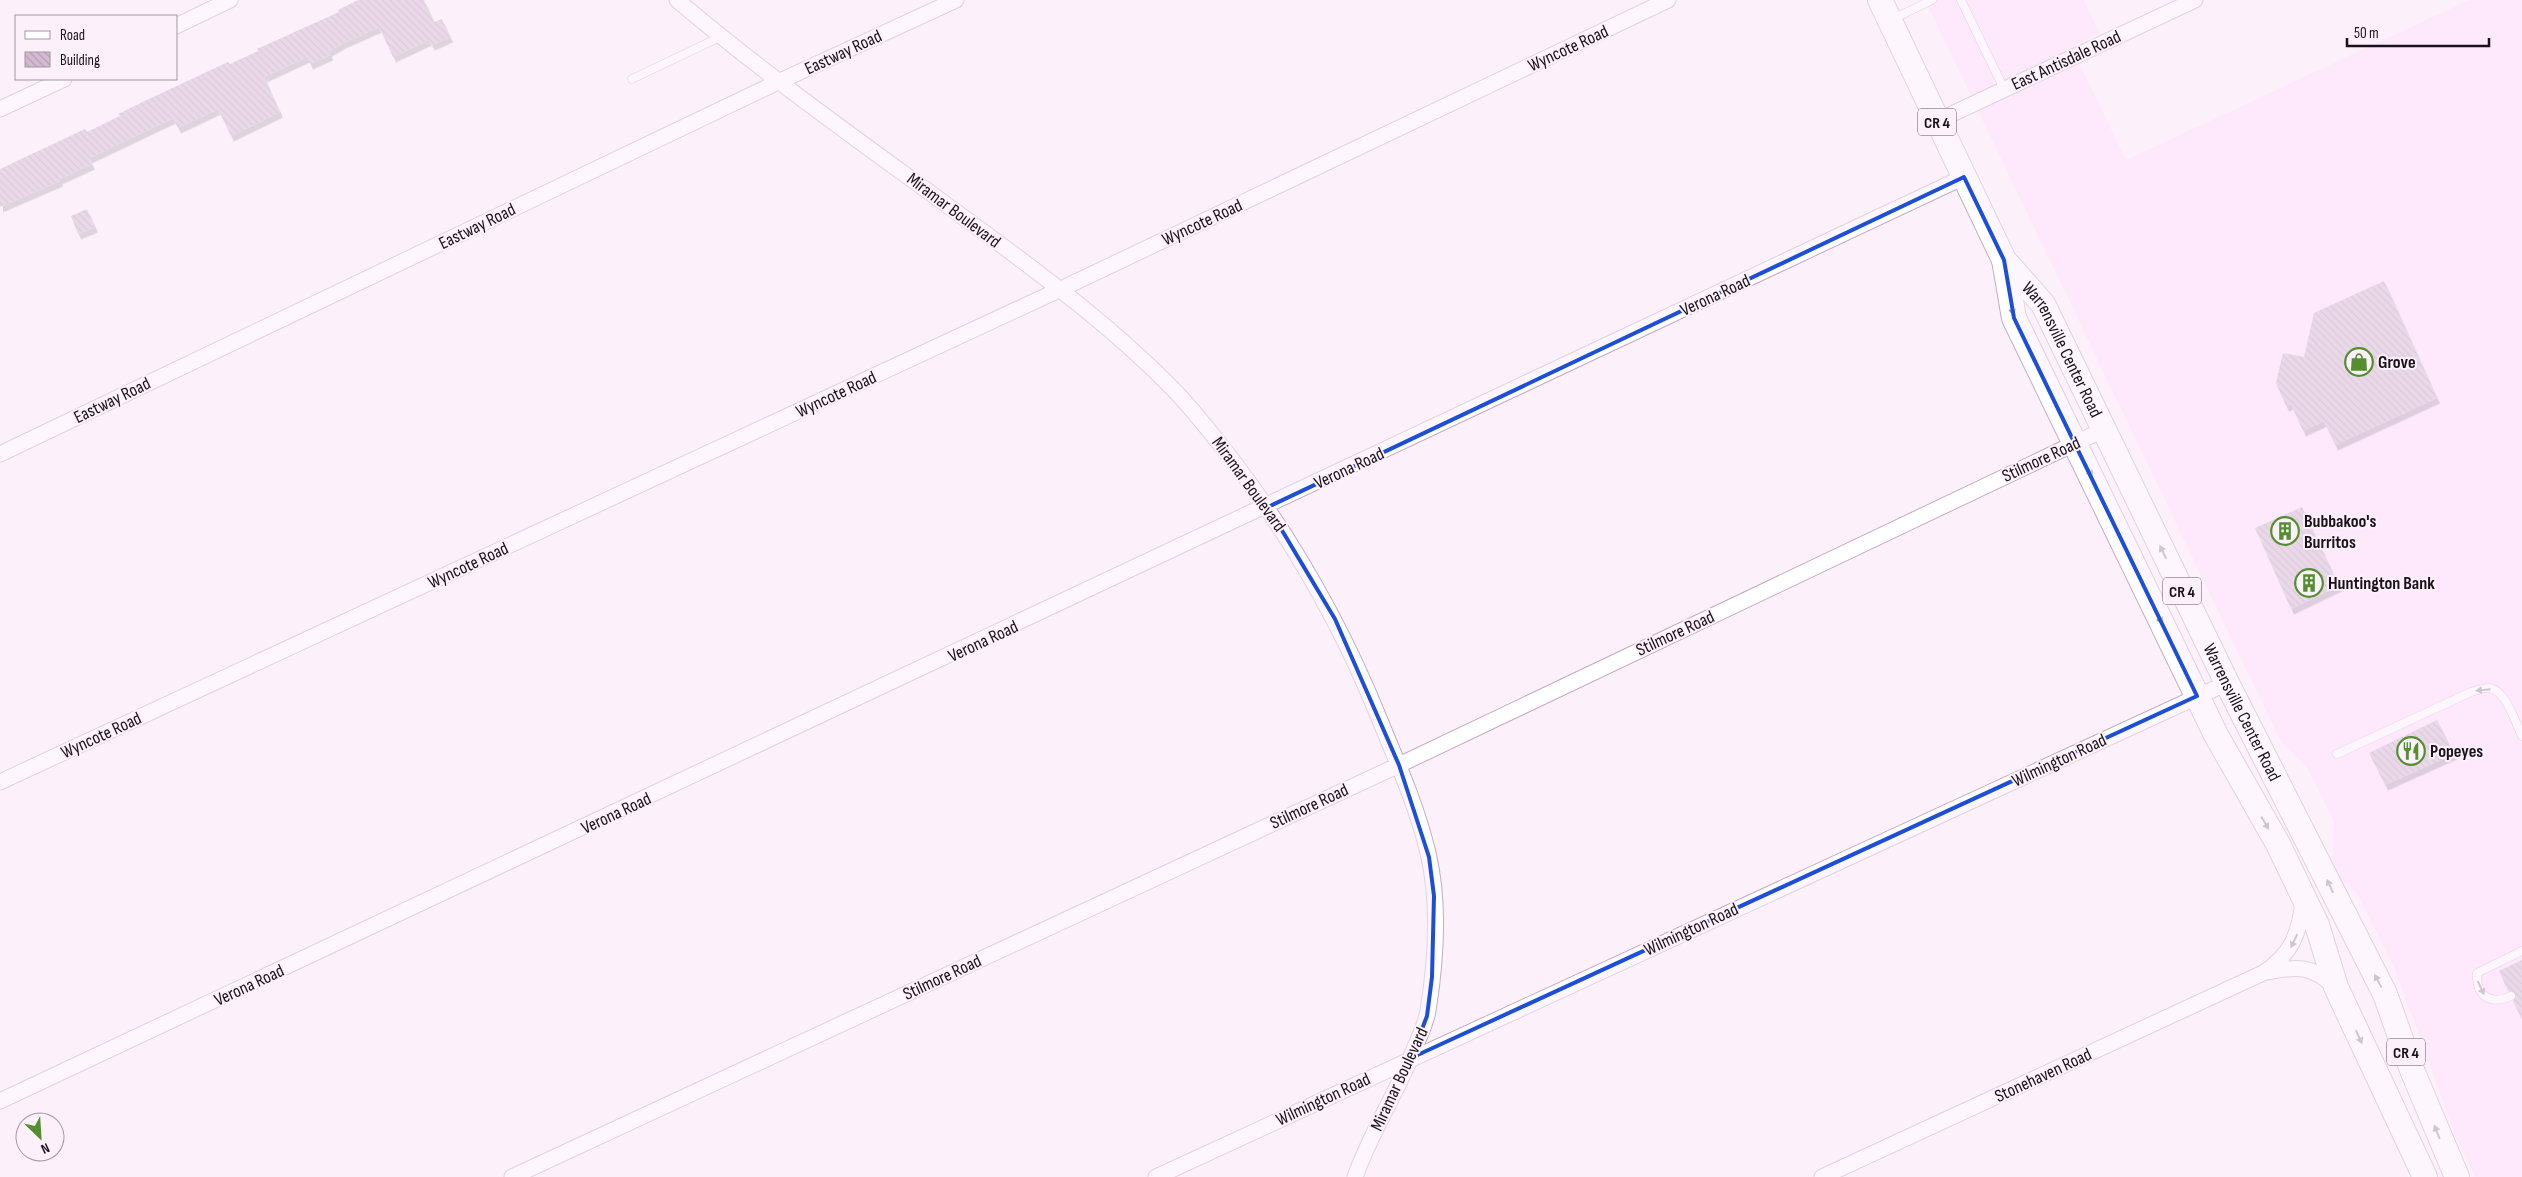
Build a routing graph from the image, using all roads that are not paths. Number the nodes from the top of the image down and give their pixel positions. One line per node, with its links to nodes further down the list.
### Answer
1 (230, 0): 9 (street)
2 (677, 0): 10 (street, Miramar Boulevard)
3 (956, 0): 13 (street, Eastway Road)
4 (1668, 0): 19 (street, Wyncote Road)
5 (1932, 0): 8 (lane)
6 (1961, 0): 14 (lane)
7 (2195, 0): 14 (street, East Antisdale Road)
8 (1885, 10): 16 (main road, Warrensville Center Road / CR 4)
9 (178, 25)
10 (720, 37): 12 (lane); 13 (street, Miramar Boulevard)
11 (62, 80): 15 (street)
12 (632, 80)
13 (778, 82): 19 (street, Miramar Boulevard); 22 (street, Eastway Road)
14 (2004, 89): 16 (street, East Antisdale Road)
15 (0, 109)
16 (1937, 121): 17 (main road, Warrensville Center Road / CR 4)
17 (1964, 178): 18 (main road, Warrensville Center Road / CR 4); 23 (street, Verona Road)
18 (2000, 251): 20 (main road, Warrensville Center Road / CR 4); 21 (main road, Warrensville Center Road / CR 4, one-way to 21)
19 (1061, 289): 23 (street, Miramar Boulevard); 29 (street, Wyncote Road)
20 (2103, 430): 21 (street, Stilmore Road); 24 (main road, Warrensville Center Road / CR 4, one-way to 20)
21 (2075, 443): 25 (main road, Warrensville Center Road / CR 4, one-way to 25); 28 (street, Stilmore Road)
22 (0, 454)
23 (1268, 507): 28 (street, Miramar Boulevard); 36 (street, Verona Road)
24 (2227, 683): 25 (street, Wilmington Road); 42 (main road, Warrensville Center Road / CR 4, one-way to 24)
25 (2197, 696): 30 (main road, Warrensville Center Road / CR 4, one-way to 30); 35 (street, Wilmington Road)
26 (2522, 736): 27 (lane, one-way to 27)
27 (2337, 754)
28 (1399, 765): 35 (street, Miramar Boulevard); 37 (street, Stilmore Road)
29 (0, 782)
30 (2303, 897): 32 (street, Stonehaven Road, one-way to 32); 33 (main road, Warrensville Center Road / CR 4)
31 (2522, 951): 34 (lane, one-way to 34)
32 (2263, 973): 33 (street, Stonehaven Road); 40 (street, Stonehaven Road)
33 (2336, 987): 41 (main road, Warrensville Center Road / CR 4, one-way to 41)
34 (2511, 996)
35 (1411, 1058): 38 (street, Wilmington Road); 39 (street, Miramar Boulevard)
36 (0, 1102)
37 (512, 1177)
38 (1156, 1177)
39 (1355, 1177)
40 (1822, 1177)
41 (2425, 1177)
42 (2457, 1177)

